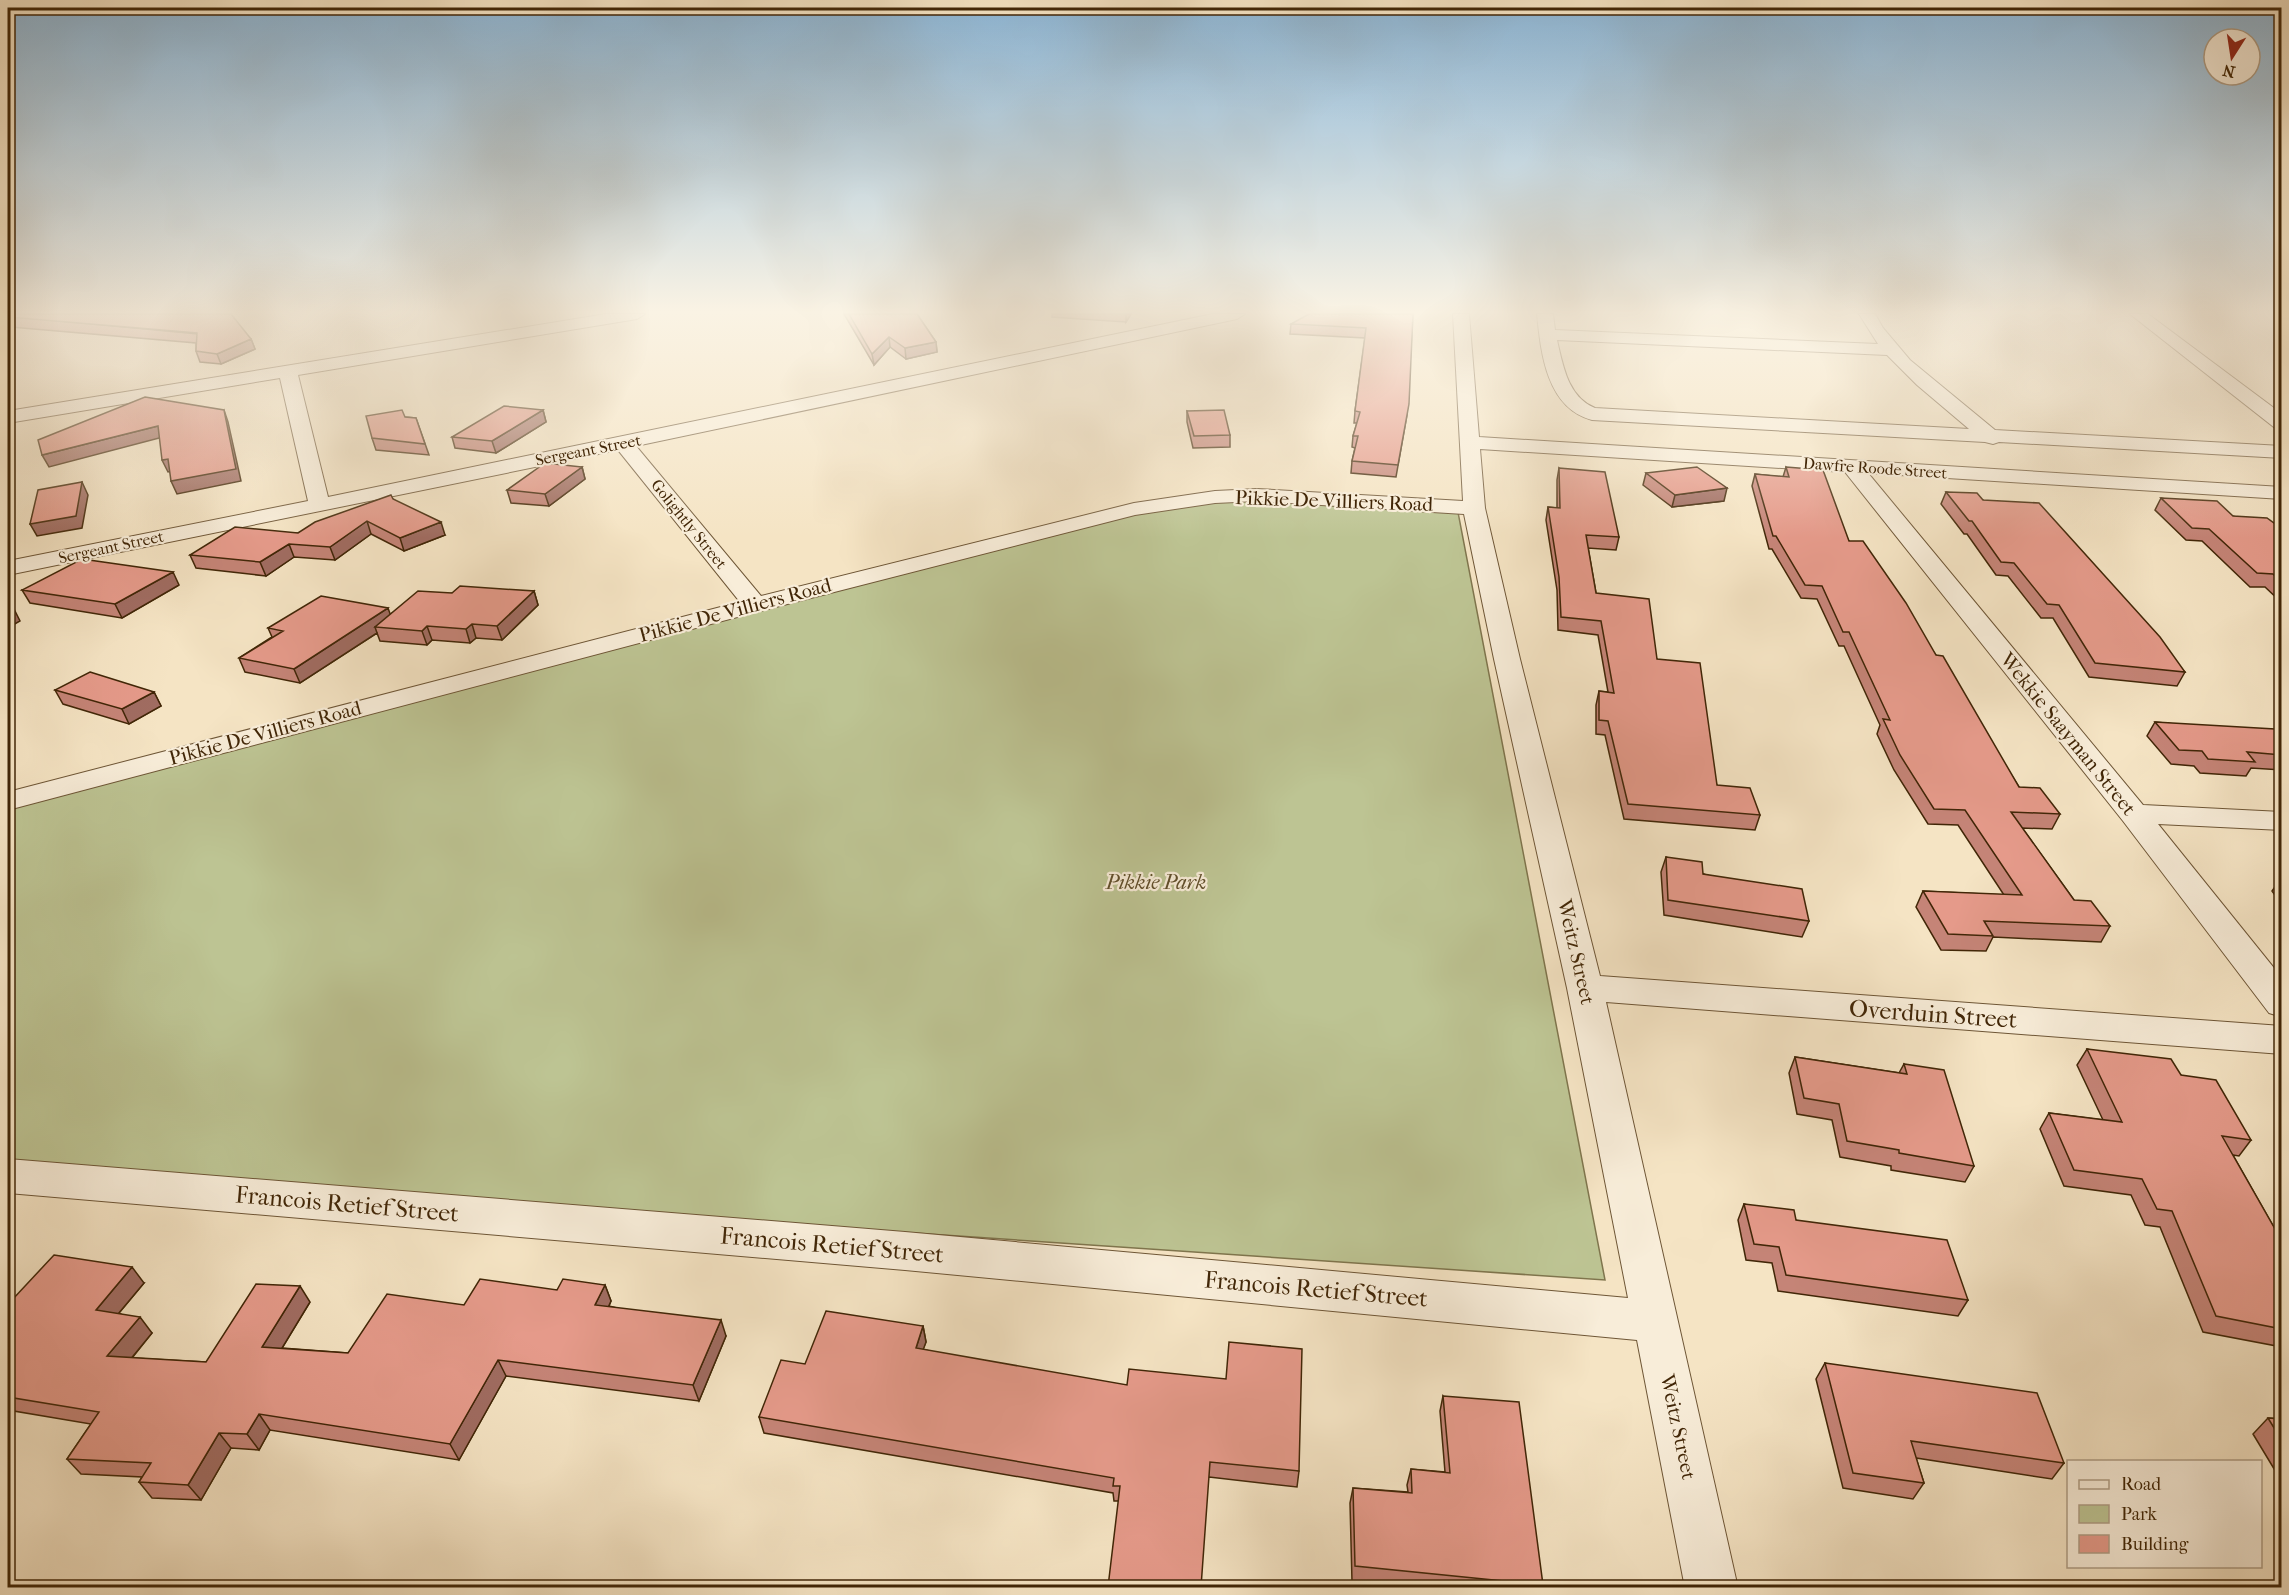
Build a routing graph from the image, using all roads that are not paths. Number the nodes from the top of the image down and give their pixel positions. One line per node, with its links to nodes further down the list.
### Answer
1 (186, 388): 8 (street)
2 (292, 388): 18 (street)
3 (883, 388): 12 (street, Sergeant Street)
4 (1466, 388): 11 (street, Weitz Street)
5 (1563, 388): 10 (street)
6 (1933, 388): 10 (street)
7 (2235, 388): 9 (street)
8 (8, 417)
9 (2282, 424)
10 (1993, 438): 13 (street)
11 (1469, 442): 16 (street, Dawfre Roode Street); 19 (street, Weitz Street)
12 (623, 443): 18 (street, Sergeant Street); 21 (street, Golightly Street)
13 (2212, 450): 14 (street); 17 (street)
14 (2242, 451): 15 (street); 17 (street)
15 (2282, 452)
16 (1852, 467): 17 (street, Dawfre Roode Street); 23 (street, Wekkie Saayman Street)
17 (2277, 492)
18 (319, 504): 20 (street, Sergeant Street)
19 (1474, 508): 21 (street, Pikkie De Villiers Road); 25 (street, Weitz Street)
20 (8, 568)
21 (755, 604): 22 (street, Pikkie De Villiers Road)
22 (8, 801)
23 (2134, 814): 24 (street); 26 (street, Wekkie Saayman Street)
24 (2282, 822)
25 (1585, 988): 27 (street, Overduin Street); 29 (street, Weitz Street)
26 (2282, 1004)
27 (2282, 1040)
28 (8, 1176): 29 (street, Francois Retief Street)
29 (1655, 1321): 30 (street, Weitz Street)
30 (1712, 1587)

